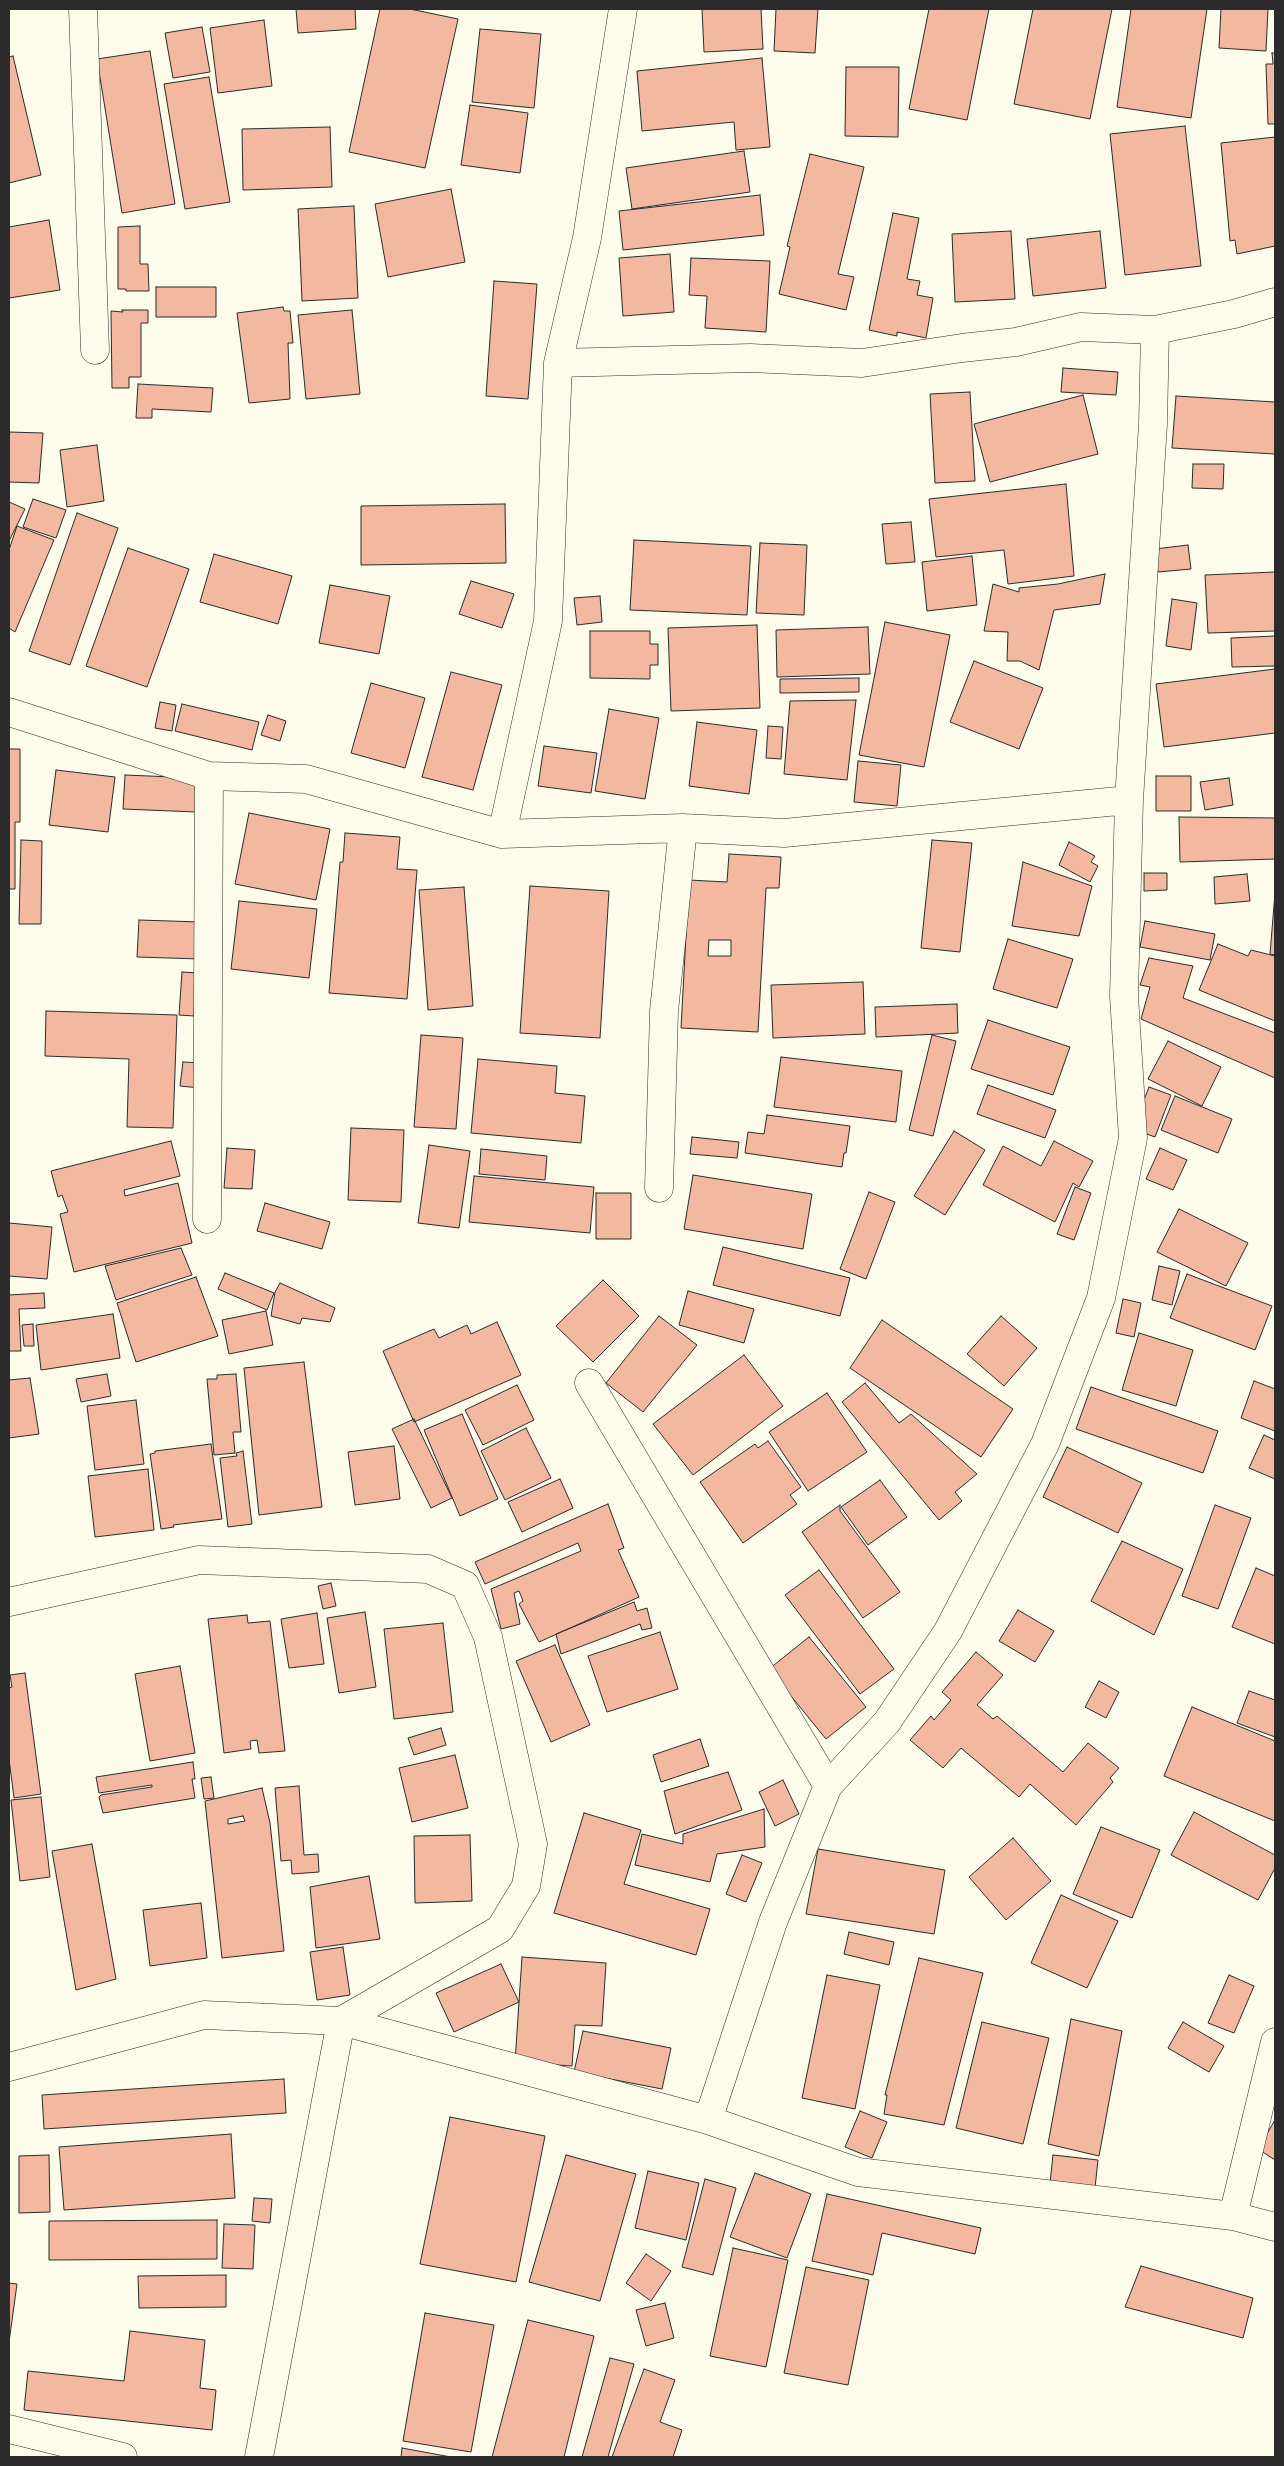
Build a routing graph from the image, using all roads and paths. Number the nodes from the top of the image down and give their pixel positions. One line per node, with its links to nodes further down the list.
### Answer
1 (83, 9): 5 (street)
2 (623, 9): 6 (street)
3 (1275, 302): 4 (street)
4 (1155, 330): 6 (street); 9 (street)
5 (95, 350)
6 (558, 363): 11 (street)
7 (9, 712): 8 (street)
8 (209, 776): 11 (street); 13 (street)
9 (1129, 800): 10 (street); 16 (street)
10 (683, 828): 11 (street); 12 (street)
11 (502, 834)
12 (659, 1188)
13 (207, 1219)
14 (590, 1383): 16 (street)
15 (9, 1602): 17 (street)
16 (828, 1786): 20 (street)
17 (341, 2021): 19 (street); 20 (street); 25 (street)
18 (1275, 2042): 21 (street)
19 (9, 2067)
20 (708, 2120): 21 (street)
21 (1233, 2216): 22 (street)
22 (1275, 2227)
23 (9, 2429): 24 (street)
24 (123, 2457)
25 (259, 2457)

